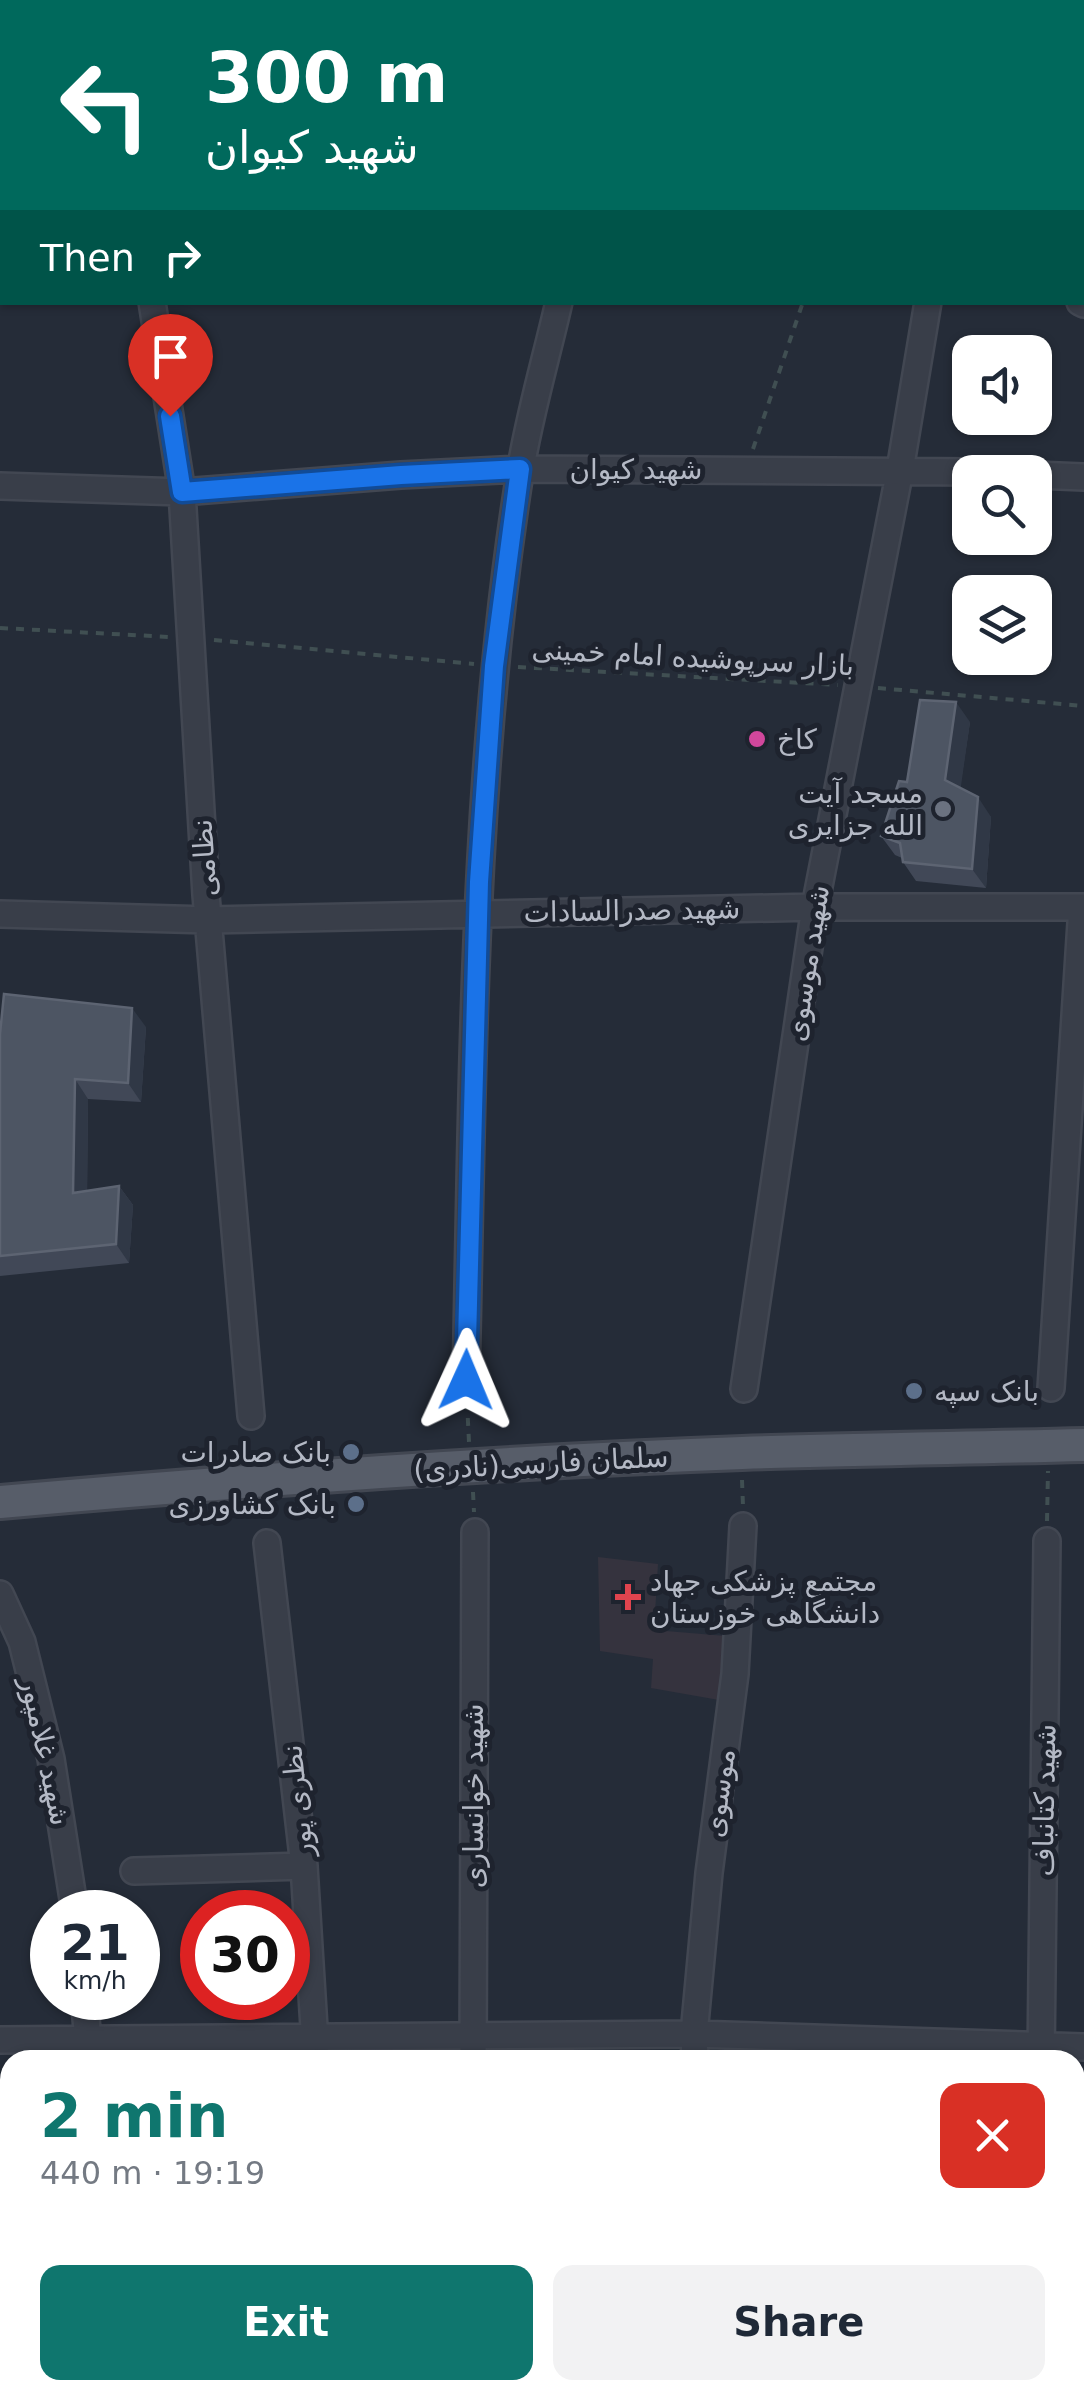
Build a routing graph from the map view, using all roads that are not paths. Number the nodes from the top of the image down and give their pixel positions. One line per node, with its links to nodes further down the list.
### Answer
1 (152, 305): 10 (street, نظامی)
2 (558, 305): 4 (street)
3 (928, 305): 5 (street, شهید موسوی)
4 (520, 469): 5 (street, شهید کیوان); 10 (street, شهید کیوان); 13 (street)
5 (900, 470): 6 (street, شهید کیوان); 11 (street, شهید موسوی)
6 (952, 471)
7 (1052, 476): 8 (street)
8 (1084, 477)
9 (0, 486): 10 (street, شهید کیوان)
10 (182, 492): 15 (street, نظامی)
11 (815, 907): 12 (street, شهید صدرالسادات); 13 (street, شهید صدرالسادات); 18 (street, شهید موسوی)
12 (1083, 907): 17 (street)
13 (477, 912): 15 (street, شهید صدرالسادات); 16 (street)
14 (0, 914): 15 (street, شهید صدرالسادات)
15 (208, 920): 19 (street, نظامی)
16 (466, 1380)
17 (1051, 1388)
18 (744, 1389)
19 (251, 1416)
20 (1084, 1445): 21 (main road, سلمان فارسی(نادری))
21 (0, 1502)
22 (743, 1526): 32 (street, موسوی)
23 (475, 1532): 34 (street, شهید خوانساری)
24 (1047, 1541): 39 (street, شهید کتانباف)
25 (268, 1543): 27 (street, نظری پور)
26 (2, 1597): 29 (street, شهید غلامپور)
27 (304, 1866): 28 (street); 33 (street, نظری پور)
28 (134, 1871)
29 (72, 1890)
30 (86, 2020): 36 (street)
31 (0, 2040): 35 (street)
32 (694, 2047): 34 (street); 38 (street)
33 (315, 2048): 34 (street); 37 (street)
34 (472, 2048)
35 (82, 2050)
36 (90, 2050)
37 (165, 2050)
38 (843, 2050)
39 (1041, 2050)

